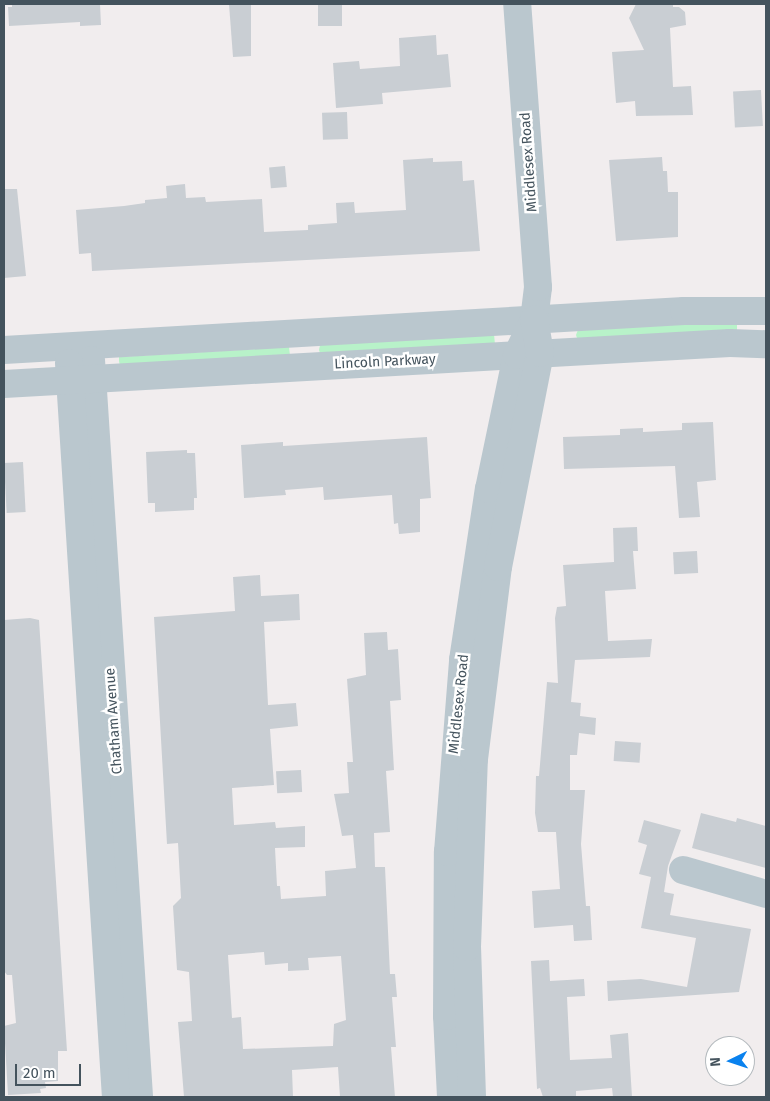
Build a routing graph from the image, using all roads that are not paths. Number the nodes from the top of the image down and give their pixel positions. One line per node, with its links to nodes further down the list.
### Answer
1 (517, 4): 3 (street, Middlesex Road)
2 (760, 310): 3 (street); 5 (street)
3 (534, 320): 4 (street); 8 (street, Middlesex Road)
4 (303, 333): 6 (street); 9 (street)
5 (758, 343): 8 (street, Lincoln Parkway)
6 (79, 346): 7 (street); 10 (street, Chatham Avenue)
7 (4, 350)
8 (529, 354): 9 (street, Lincoln Parkway); 12 (street, Middlesex Road)
9 (305, 367): 10 (street, Lincoln Parkway)
10 (81, 380): 11 (street, Lincoln Parkway); 13 (street, Chatham Avenue)
11 (4, 384)
12 (464, 758): 18 (street, Middlesex Road); 19 (street, Middlesex Road)
13 (107, 775): 16 (street, Chatham Avenue); 17 (street, Chatham Avenue)
14 (682, 870): 15 (street)
15 (766, 894)
16 (116, 1097)
17 (139, 1097)
18 (450, 1097)
19 (472, 1097)

